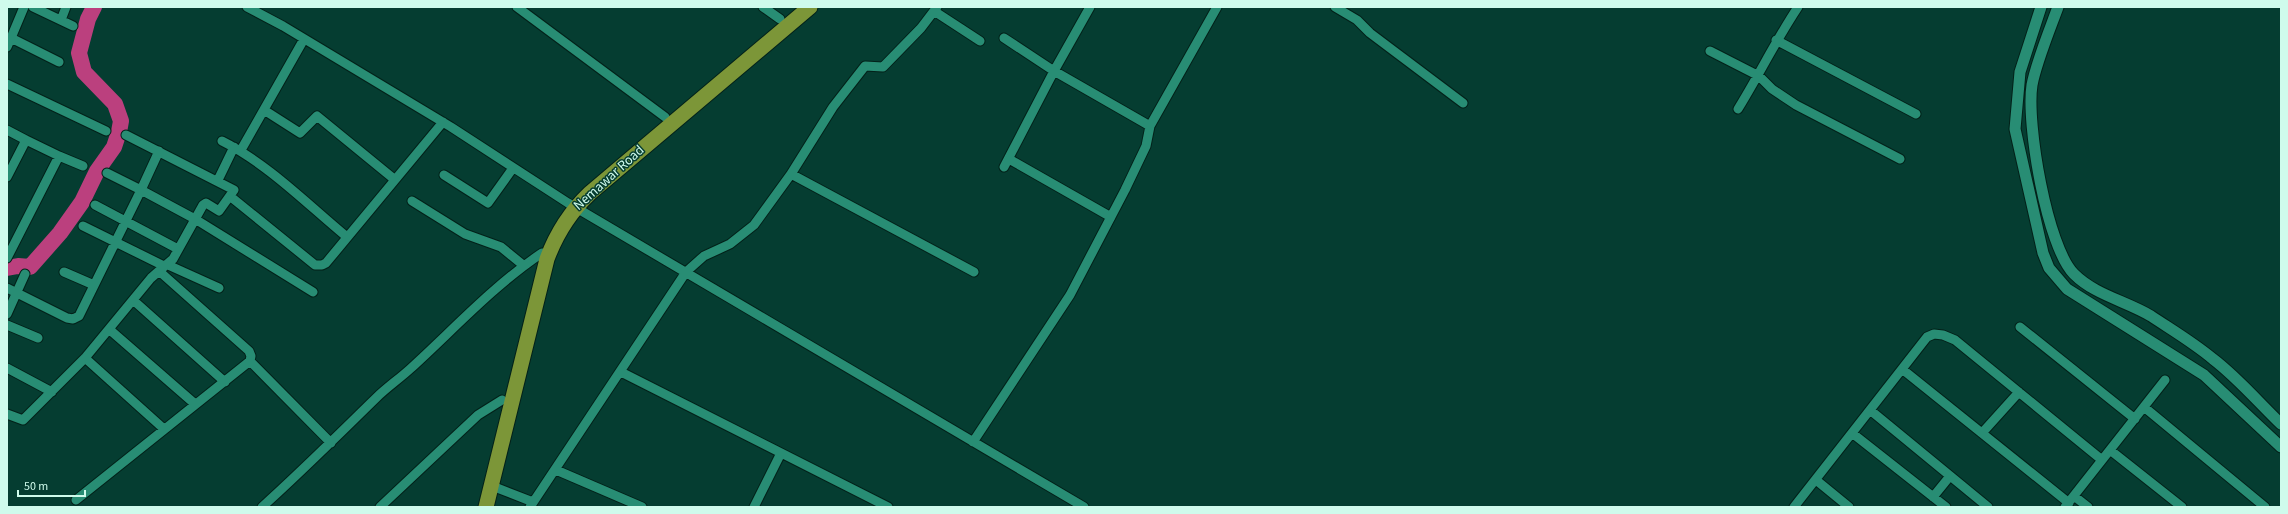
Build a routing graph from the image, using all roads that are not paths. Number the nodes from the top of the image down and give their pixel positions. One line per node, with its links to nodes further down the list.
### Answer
1 (24, 7): 23 (street)
2 (33, 7): 17 (street)
3 (66, 7): 17 (street)
4 (247, 7): 20 (street)
5 (516, 7): 33 (street)
6 (763, 7): 16 (street)
7 (794, 7): 16 (highway, Nemawar Road)
8 (810, 7): 44 (highway, Nemawar Road)
9 (1090, 7): 26 (street)
10 (1217, 7): 35 (street)
11 (1335, 7): 29 (street)
12 (1798, 7): 21 (street)
13 (2042, 7): 106 (street)
14 (2058, 7): 100 (street)
15 (936, 9): 22 (street); 49 (street)
16 (780, 19): 33 (highway, Nemawar Road)
17 (61, 20): 18 (street)
18 (73, 26)
19 (1004, 38): 26 (street)
20 (304, 39): 31 (street); 34 (street)
21 (1776, 40): 27 (street); 32 (street)
22 (980, 41)
23 (9, 42): 25 (street)
24 (1710, 51): 27 (street)
25 (59, 62)
26 (1054, 71): 35 (street); 59 (street)
27 (1759, 76): 30 (street); 45 (street)
28 (7, 84): 37 (street)
29 (1463, 103)
30 (1738, 109)
31 (264, 110): 41 (street); 52 (street)
32 (1916, 114)
33 (666, 117): 44 (highway, Nemawar Road)
34 (443, 122): 47 (street); 52 (street)
35 (1150, 126): 59 (street)
36 (7, 130): 39 (street)
37 (106, 131)
38 (126, 135): 42 (street)
39 (26, 140): 43 (street); 51 (street)
40 (222, 141): 41 (street)
41 (238, 149): 53 (street); 63 (street)
42 (159, 151): 53 (street); 54 (street)
43 (59, 156): 46 (street); 67 (street)
44 (622, 159): 58 (highway, Nemawar Road)
45 (1900, 159)
46 (83, 166)
47 (513, 168): 50 (street); 58 (street)
48 (108, 173): 54 (street)
49 (791, 174): 71 (street); 72 (street)
50 (444, 175)
51 (7, 177)
52 (394, 179): 63 (street)
53 (218, 180): 55 (street)
54 (141, 190): 60 (street); 61 (street)
55 (231, 197): 61 (street); 63 (street)
56 (412, 202): 68 (street)
57 (95, 205): 60 (street)
58 (571, 205): 66 (highway, Nemawar Road); 71 (street); 113 (highway, Nemawar Road)
59 (1111, 217): 104 (street)
60 (125, 219): 64 (street); 65 (street)
61 (195, 219): 65 (street); 78 (street)
62 (83, 226): 64 (street)
63 (347, 237)
64 (115, 241): 69 (street); 74 (street)
65 (178, 249): 69 (street)
66 (542, 253): 68 (street); 94 (highway, Nemawar Road)
67 (7, 258)
68 (523, 265): 105 (street)
69 (164, 267): 76 (street); 79 (street); 86 (street)
70 (64, 272): 74 (street)
71 (686, 272): 89 (street); 104 (street)
72 (974, 272)
73 (25, 274): 77 (street)
74 (94, 285): 77 (street)
75 (7, 288): 77 (street)
76 (220, 288)
77 (17, 292): 80 (street)
78 (312, 292)
79 (133, 300): 83 (street); 91 (street)
80 (7, 314)
81 (7, 325): 84 (street)
82 (2020, 327): 99 (street)
83 (110, 330): 85 (street); 95 (street)
84 (38, 338)
85 (85, 358): 92 (street); 101 (street)
86 (250, 361): 91 (street); 105 (street)
87 (7, 368): 92 (street)
88 (1902, 369): 93 (street); 97 (street); 103 (street)
89 (621, 372): 108 (street); 110 (street)
90 (2165, 380): 96 (street)
91 (225, 382): 95 (street)
92 (52, 392): 98 (street)
93 (2019, 392): 103 (street); 109 (street)
94 (502, 400): 119 (street); 120 (highway, Nemawar Road)
95 (195, 404): 101 (street)
96 (2144, 407): 99 (street); 132 (street)
97 (1870, 410): 102 (street); 111 (street)
98 (7, 414)
99 (2134, 419): 107 (street)
100 (2281, 424)
101 (164, 429): 115 (street)
102 (1852, 433): 112 (street); 114 (street)
103 (1982, 433): 116 (street)
104 (973, 442): 125 (street)
105 (331, 443): 118 (street)
106 (2281, 447)
107 (2110, 450): 109 (street); 131 (street)
108 (781, 453): 123 (street); 124 (street)
109 (2102, 460): 116 (street)
110 (556, 470): 117 (street); 122 (street)
111 (1950, 476): 114 (street); 129 (street)
112 (1816, 480): 126 (street); 127 (street)
113 (492, 486): 117 (street); 121 (highway, Nemawar Road)
114 (1933, 497): 128 (street)
115 (76, 500)
116 (2069, 502): 130 (street)
117 (532, 504)
118 (262, 507)
119 (380, 507)
120 (476, 507)
121 (486, 507)
122 (642, 507)
123 (754, 507)
124 (888, 507)
125 (1084, 507)
126 (1794, 507)
127 (1850, 507)
128 (1946, 507)
129 (1988, 507)
130 (2088, 507)
131 (2182, 507)
132 (2265, 507)

